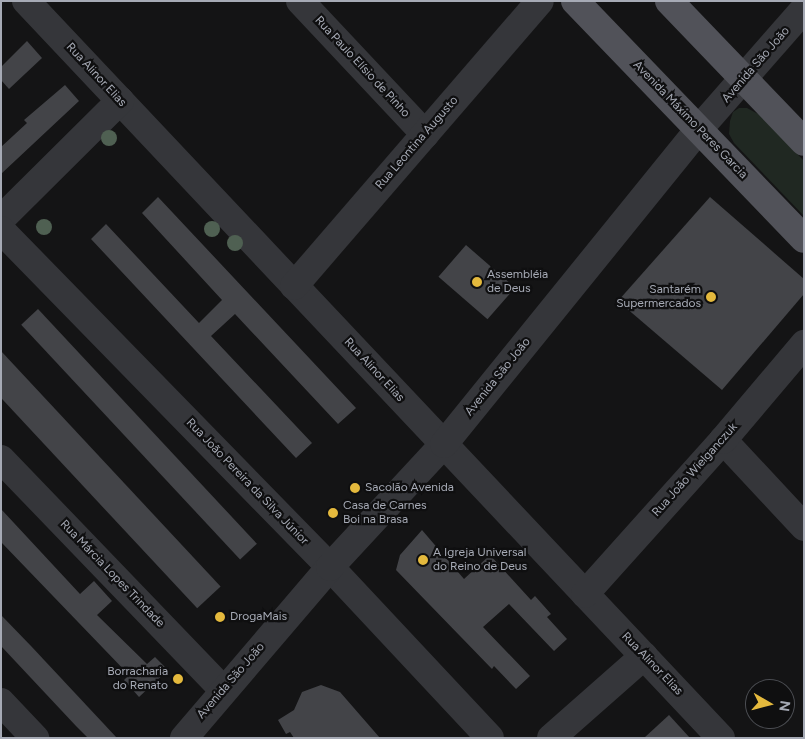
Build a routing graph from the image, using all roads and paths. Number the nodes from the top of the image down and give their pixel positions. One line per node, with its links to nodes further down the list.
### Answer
1 (26, 1): 8 (street, Rua Alinor Elias)
2 (300, 1): 10 (street, Rua Paulo Elísio de Pinho)
3 (540, 1): 10 (street, Rua Leontina Augusto)
4 (575, 1): 9 (main road, Avenida Máximo Peres Garcia)
5 (670, 1): 7 (main road)
6 (804, 9): 7 (street, Avenida São João)
7 (743, 81): 9 (street, Avenida São João); 11 (main road)
8 (120, 101): 12 (street); 15 (street, Rua Alinor Elias)
9 (699, 129): 14 (main road, Avenida Máximo Peres Garcia); 18 (street, Avenida São João)
10 (425, 134): 15 (street, Rua Leontina Augusto)
11 (804, 142)
12 (1, 219)
13 (1, 230): 21 (street, Rua João Pereira da Silva Júnior)
14 (804, 239)
15 (294, 286): 18 (street, Rua Alinor Elias)
16 (804, 344): 17 (street, Rua João Wielganczuk)
17 (722, 440): 20 (street); 22 (street, Rua João Wielganczuk)
18 (444, 444): 21 (street, Avenida São João); 22 (street, Rua Alinor Elias)
19 (1, 459): 24 (street, Rua Márcia Lopes Trindade)
20 (804, 527)
21 (330, 567): 24 (street, Avenida São João); 28 (street, Rua João Pereira da Silva Júnior)
22 (585, 594): 23 (street, Rua Alinor Elias)
23 (644, 656): 29 (street); 30 (street, Rua Alinor Elias)
24 (222, 689): 27 (street, Avenida São João)
25 (1, 702): 26 (street)
26 (35, 738)
27 (184, 738)
28 (490, 738)
29 (551, 738)
30 (721, 738)

